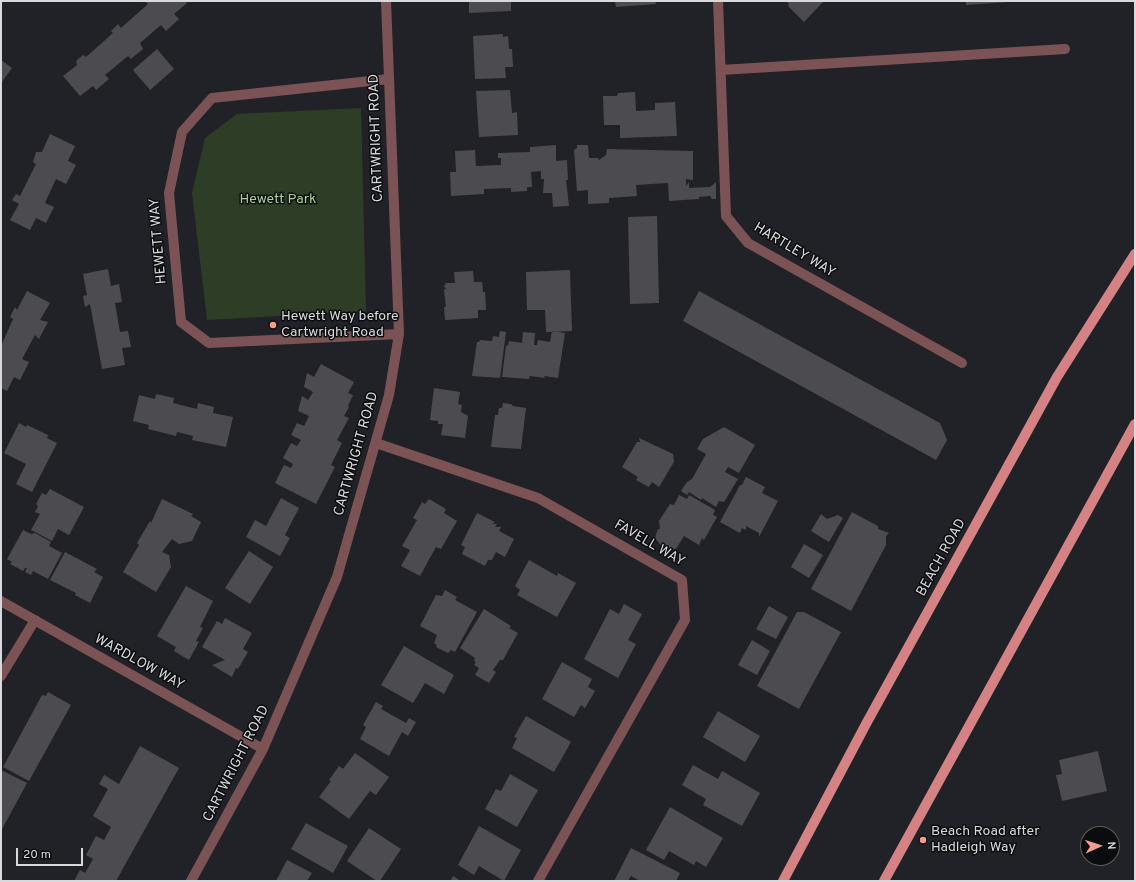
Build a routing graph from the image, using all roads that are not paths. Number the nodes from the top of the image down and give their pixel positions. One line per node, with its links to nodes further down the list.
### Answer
1 (386, 1): 5 (street, CARTWRIGHT ROAD)
2 (718, 1): 4 (street, HARTLEY WAY)
3 (1066, 49): 4 (street)
4 (720, 70): 8 (street, HARTLEY WAY)
5 (389, 79): 7 (street, CARTWRIGHT ROAD); 7 (street, HEWETT WAY)
6 (1135, 254): 17 (main road, BEACH ROAD)
7 (400, 334): 10 (street, CARTWRIGHT ROAD)
8 (962, 364)
9 (1135, 424): 18 (main road)
10 (376, 443): 14 (street, CARTWRIGHT ROAD); 16 (street, FAVELL WAY)
11 (1, 602): 12 (street, WARDLOW WAY)
12 (35, 620): 13 (street); 14 (street, WARDLOW WAY)
13 (1, 676)
14 (263, 749): 15 (street, CARTWRIGHT ROAD)
15 (191, 881)
16 (538, 881)
17 (783, 881)
18 (884, 881)

